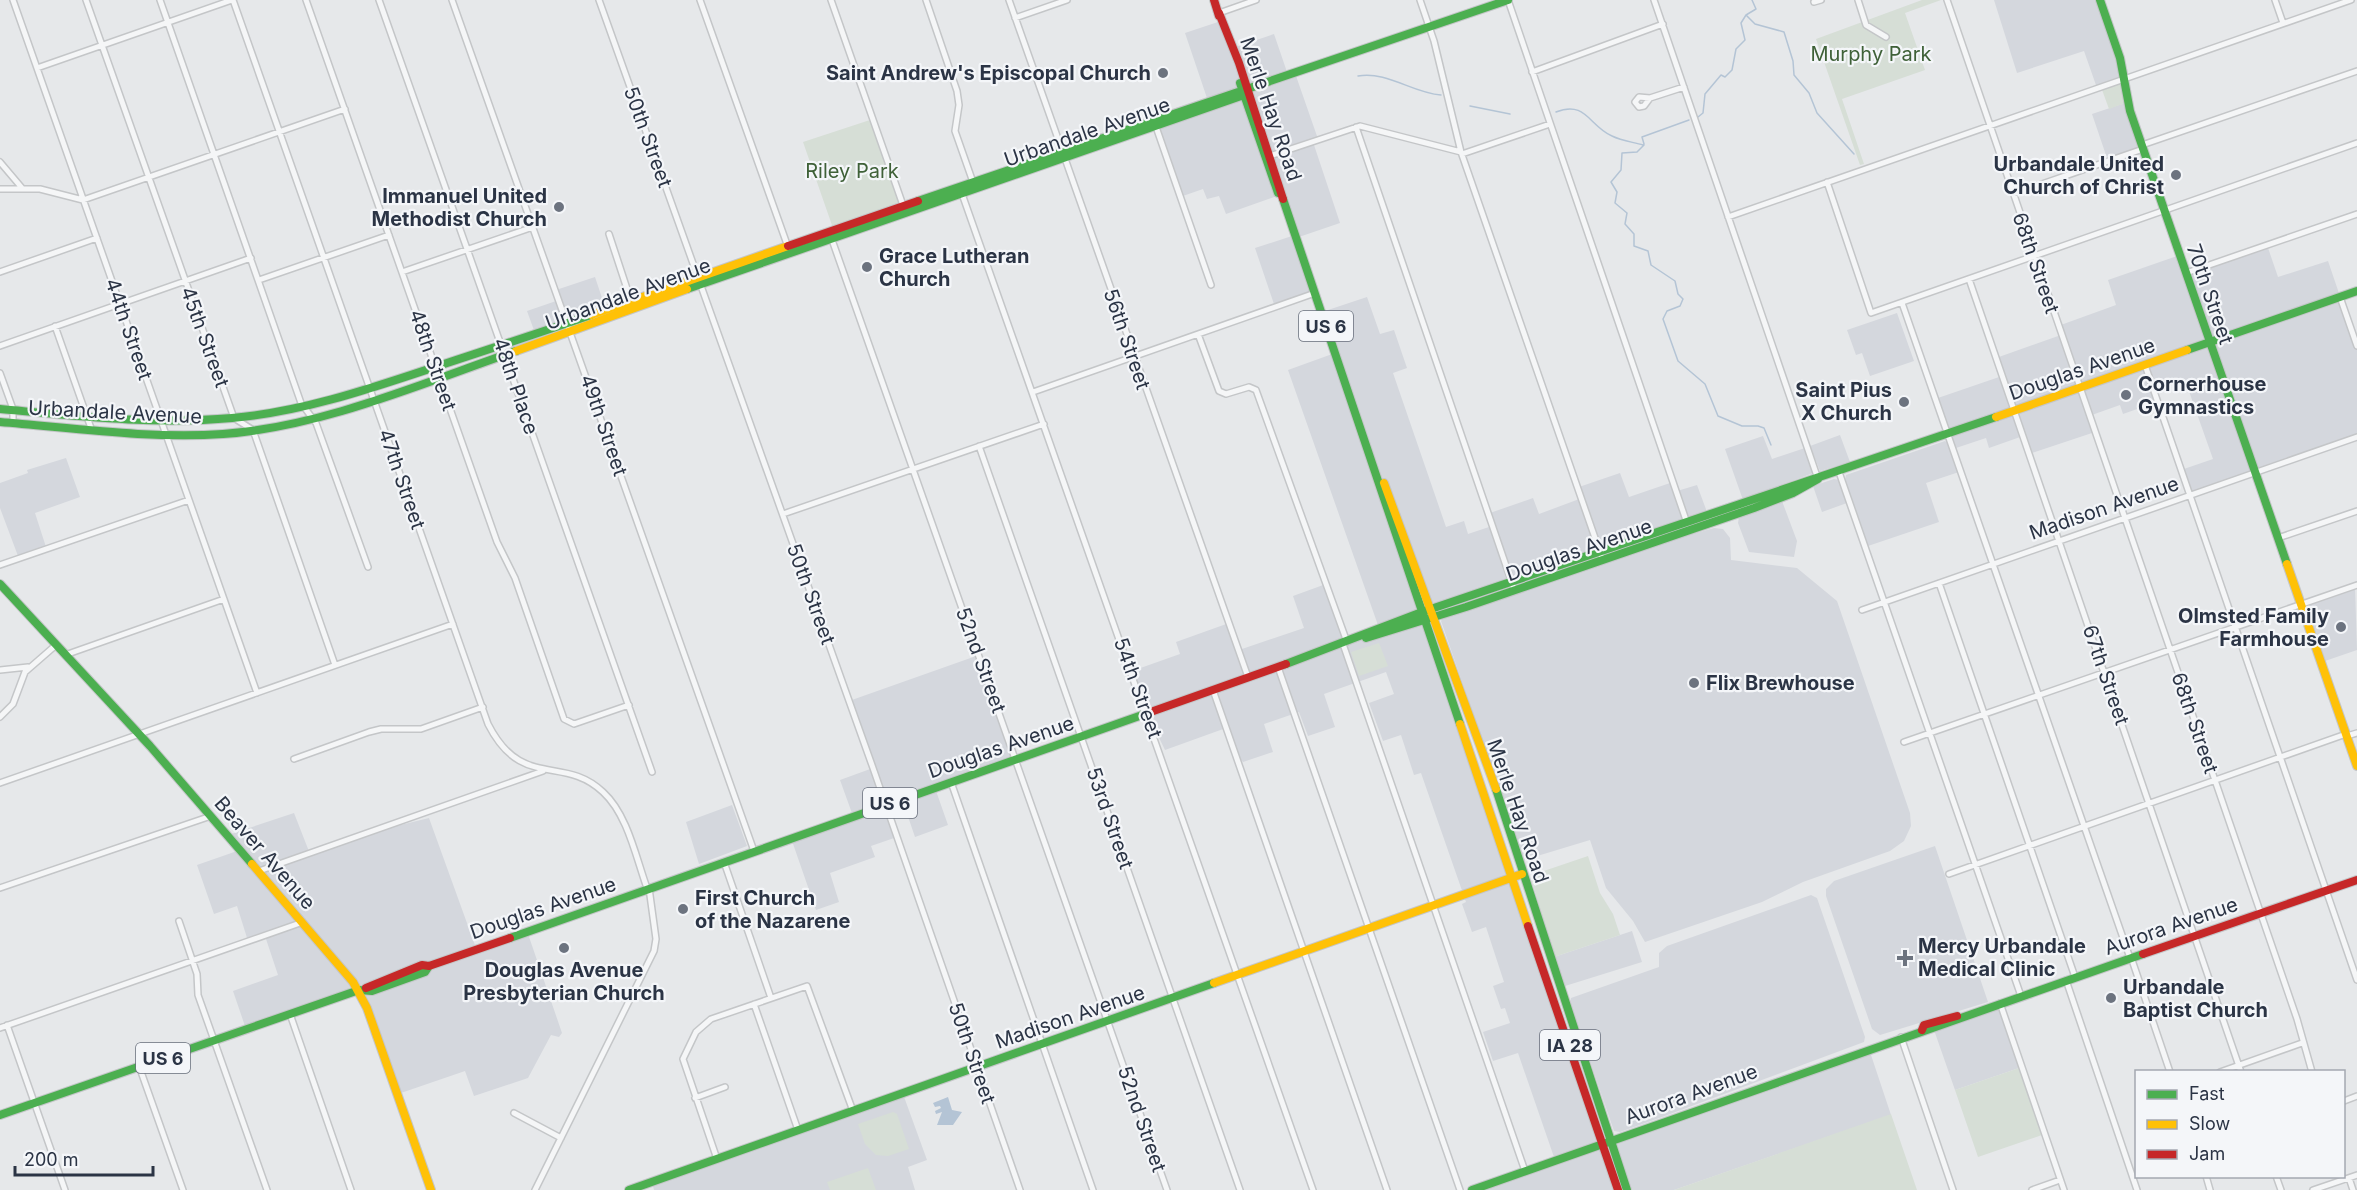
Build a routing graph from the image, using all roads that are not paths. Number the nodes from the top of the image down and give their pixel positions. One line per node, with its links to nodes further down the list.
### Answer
1 (13, 0): 32 (street, 44th Street)
2 (86, 0): 31 (street, 45th Street)
3 (160, 0): 26 (street)
4 (232, 0): 26 (street); 44 (street, 47th Street)
5 (306, 0): 39 (street, 48th Street)
6 (379, 0): 69 (street, 48th Place)
7 (452, 0): 64 (street, 49th Street)
8 (599, 0): 80 (street, 50th Street)
9 (700, 0): 70 (street)
10 (831, 0): 60 (street)
11 (926, 0): 54 (street)
12 (1009, 0): 25 (street, 56th Street)
13 (1067, 0): 25 (street)
14 (1214, 0): 24 (main road, Merle Hay Road / US 6)
15 (1256, 0): 24 (street)
16 (1420, 0): 29 (street)
17 (1508, 0): 29 (main road, Urbandale Avenue); 34 (street)
18 (1654, 0): 27 (street)
19 (1858, 0): 30 (street)
20 (1947, 0): 42 (street, 68th Street)
21 (2100, 0): 35 (main road, 70th Street)
22 (2276, 0): 28 (street)
23 (2351, 0): 28 (street)
24 (1219, 13): 37 (main road, Merle Hay Road / US 6)
25 (1015, 18): 49 (street, 56th Street)
26 (168, 22): 31 (street); 48 (street)
27 (1662, 24): 34 (street); 36 (street)
28 (2283, 24): 35 (street)
29 (1430, 28): 37 (main road, Urbandale Avenue); 47 (street)
30 (1886, 37)
31 (102, 45): 32 (street); 52 (street, 45th Street)
32 (37, 68): 59 (street, 44th Street)
33 (2357, 71): 46 (street)
34 (1532, 72): 41 (street)
35 (2124, 79): 42 (street); 46 (main road, 70th Street)
36 (1684, 87): 38 (street); 63 (street)
37 (1245, 91): 40 (main road, Urbandale Avenue); 50 (main road, Merle Hay Road / US 6)
38 (1650, 98)
39 (345, 109): 44 (street); 66 (street, 48th Street)
40 (1154, 123): 49 (main road, Urbandale Avenue); 81 (street)
41 (1550, 124): 47 (street); 133 (street)
42 (1989, 125): 53 (street); 58 (street, 68th Street)
43 (1356, 126): 47 (street); 50 (street); 143 (street)
44 (279, 132): 48 (street); 73 (street, 47th Street)
45 (2357, 143): 61 (street)
46 (2143, 147): 58 (street); 61 (main road, 70th Street)
47 (1462, 153): 136 (street)
48 (214, 154): 52 (street); 72 (street)
49 (1062, 155): 54 (main road, Urbandale Avenue); 97 (street, 56th Street)
50 (1269, 157): 83 (main road, Merle Hay Road / US 6)
51 (0, 162): 55 (street)
52 (148, 177): 59 (street); 78 (street, 45th Street)
53 (1827, 182): 63 (street); 86 (street)
54 (974, 186): 57 (main road, Urbandale Avenue)
55 (22, 188): 56 (street); 59 (street)
56 (0, 189)
57 (961, 190): 60 (main road, Urbandale Avenue); 104 (street, 54th Street)
58 (2013, 194): 71 (street, 68th Street)
59 (83, 200): 68 (street, 44th Street)
60 (905, 210): 67 (main road, Urbandale Avenue)
61 (2164, 211): 71 (street); 76 (main road, 70th Street)
62 (2357, 214): 76 (street)
63 (1728, 217): 127 (street)
64 (533, 226): 69 (street); 88 (street, 49th Street)
65 (609, 234): 87 (street)
66 (389, 235): 73 (street); 75 (street, 48th Street)
67 (831, 236): 70 (main road, Urbandale Avenue); 124 (street, 52nd Street)
68 (97, 238): 74 (street); 85 (street, 44th Street)
69 (468, 249): 75 (street); 92 (street, 48th Place)
70 (789, 250): 80 (main road, Urbandale Avenue)
71 (2033, 256): 77 (street); 103 (street, 68th Street)
72 (251, 258): 78 (street); 79 (street)
73 (324, 258): 79 (street); 102 (street, 47th Street)
74 (0, 272)
75 (402, 272): 99 (street, 48th Street)
76 (2186, 273): 93 (main road, 70th Street)
77 (1969, 279): 86 (street); 109 (street, 67th Street)
78 (185, 280): 85 (street); 111 (street, 45th Street)
79 (259, 280): 106 (street)
80 (700, 281): 87 (main road, Urbandale Avenue); 131 (street, 50th Street)
81 (1211, 285)
82 (2357, 291): 84 (main road, Douglas Avenue)
83 (1315, 293): 91 (street); 123 (main road, Merle Hay Road / US 6)
84 (2340, 297): 93 (main road, Douglas Avenue); 95 (street)
85 (120, 303): 89 (street); 113 (street, 44th Street)
86 (1902, 303): 119 (street)
87 (632, 305): 88 (main road, Urbandale Avenue); 90 (main road, Urbandale Avenue)
88 (568, 323): 90 (street, 49th Street); 92 (main road, Urbandale Avenue)
89 (56, 326): 94 (street); 110 (street)
90 (571, 332): 96 (main road, Urbandale Avenue); 194 (street, 49th Street)
91 (1198, 334): 97 (street); 154 (street)
92 (502, 343): 96 (street, 48th Place); 99 (main road, Urbandale Avenue)
93 (2209, 343): 98 (main road, Douglas Avenue); 126 (main road, 70th Street)
94 (0, 346)
95 (2357, 346)
96 (505, 355): 101 (main road, Urbandale Avenue); 167 (street, 48th Place)
97 (1133, 356): 104 (street); 163 (street, 56th Street)
98 (2145, 365): 103 (main road, Douglas Avenue); 128 (street)
99 (435, 366): 101 (street, 48th Street); 102 (main road, Urbandale Avenue)
100 (0, 373): 108 (street)
101 (440, 378): 105 (main road, Urbandale Avenue); 167 (street, 48th Street)
102 (370, 388): 105 (street, 47th Street); 106 (main road, Urbandale Avenue)
103 (2079, 388): 109 (main road, Douglas Avenue); 132 (street, 68th Street)
104 (1033, 392): 116 (street, 54th Street)
105 (374, 400): 112 (main road, Urbandale Avenue); 152 (street, 47th Street)
106 (304, 407): 111 (main road, Urbandale Avenue); 112 (street)
107 (0, 410): 108 (main road, Urbandale Avenue)
108 (13, 410): 110 (main road, Urbandale Avenue); 115 (street)
109 (2014, 411): 119 (main road, Douglas Avenue); 135 (street, 67th Street)
110 (87, 416): 113 (main road, Urbandale Avenue); 118 (street)
111 (234, 418): 113 (main road, Urbandale Avenue); 117 (street)
112 (313, 419): 117 (main road, Urbandale Avenue); 139 (street)
113 (161, 421): 120 (street, 44th Street)
114 (0, 422): 115 (main road, Urbandale Avenue)
115 (13, 423): 118 (main road, Urbandale Avenue)
116 (1044, 423): 122 (street); 169 (street, 54th Street)
117 (253, 430): 120 (main road, Urbandale Avenue); 158 (street)
118 (92, 431): 120 (main road, Urbandale Avenue)
119 (1947, 434): 125 (main road, Douglas Avenue); 137 (street)
120 (166, 435): 129 (street, 44th Street)
121 (2357, 437): 126 (street, Madison Avenue)
122 (979, 446): 124 (street); 176 (street, 53rd Street)
123 (1368, 447): 147 (main road, Merle Hay Road / US 6); 149 (main road, Merle Hay Road / US 6)
124 (913, 469): 131 (street); 180 (street, 52nd Street)
125 (1839, 472): 127 (main road, Douglas Avenue); 145 (street)
126 (2255, 473): 128 (street, Madison Avenue); 134 (main road, 70th Street)
127 (1818, 479): 133 (main road, Douglas Avenue)
128 (2190, 496): 132 (street, Madison Avenue); 153 (street)
129 (189, 500): 138 (street); 144 (street, 44th Street)
130 (2357, 511): 134 (street)
131 (783, 514): 190 (street, 50th Street)
132 (2125, 518): 135 (street, Madison Avenue); 156 (street, 68th Street)
133 (1688, 526): 136 (main road, Douglas Avenue)
134 (2278, 538): 146 (main road, 70th Street)
135 (2060, 541): 137 (street, Madison Avenue); 162 (street, 67th Street)
136 (1601, 554): 143 (main road, Douglas Avenue)
137 (1993, 564): 140 (street, Madison Avenue); 166 (street)
138 (0, 565)
139 (368, 567)
140 (1939, 583): 145 (street, Madison Avenue); 170 (street)
141 (0, 584): 155 (main road, Beaver Avenue)
142 (2357, 585): 146 (street)
143 (1515, 586): 147 (main road, Douglas Avenue); 150 (main road, Douglas Avenue)
144 (224, 599): 157 (street); 165 (street, 44th Street)
145 (1885, 602): 148 (street, Madison Avenue); 172 (street)
146 (2300, 604): 153 (street); 175 (main road, 70th Street)
147 (1431, 609): 149 (main road, Douglas Avenue); 150 (main road, Merle Hay Road / US 6)
148 (1862, 610)
149 (1422, 612): 151 (main road, Merle Hay Road / IA 28); 154 (main road, Douglas Avenue / US 6)
150 (1434, 618): 151 (main road, Douglas Avenue / US 6); 198 (main road, Merle Hay Road / IA 28)
151 (1425, 621): 154 (main road, Douglas Avenue / US 6); 200 (main road, Merle Hay Road / IA 28)
152 (453, 624): 158 (street); 168 (street, 47th Street)
153 (2235, 627): 156 (street); 178 (street)
154 (1345, 643): 160 (main road, Douglas Avenue / US 6); 205 (street)
155 (56, 645): 157 (main road, Beaver Avenue); 159 (street)
156 (2170, 649): 162 (street); 186 (street, 68th Street)
157 (64, 654): 174 (main road, Beaver Avenue)
158 (335, 665): 165 (street)
159 (29, 667): 161 (street); 171 (street)
160 (1278, 667): 163 (main road, Douglas Avenue / US 6); 209 (street)
161 (0, 670)
162 (2105, 672): 166 (street); 189 (street, 67th Street)
163 (1248, 677): 164 (main road, Douglas Avenue / US 6)
164 (1213, 690): 169 (main road, Douglas Avenue / US 6); 211 (street)
165 (256, 693): 174 (street)
166 (2038, 695): 170 (street); 192 (street)
167 (629, 705): 184 (street, 48th Place)
168 (483, 708): 179 (street); 181 (street, 47th Street)
169 (1147, 713): 176 (main road, Douglas Avenue / US 6); 214 (street, 54th Street)
170 (1984, 714): 172 (street); 193 (street)
171 (0, 717)
172 (1930, 733): 177 (street); 196 (street)
173 (2357, 733): 175 (street)
174 (139, 734): 188 (street); 191 (main road, Beaver Avenue)
175 (2346, 735): 178 (street); 182 (main road, 70th Street)
176 (1082, 736): 180 (main road, Douglas Avenue / US 6); 221 (street, 53rd Street)
177 (1904, 742)
178 (2280, 758): 186 (street); 204 (street)
179 (294, 759)
180 (1016, 759): 187 (main road, Douglas Avenue / US 6); 225 (street, 52nd Street)
181 (523, 763): 183 (street, 47th Street); 185 (street)
182 (2357, 766)
183 (544, 770): 185 (street); 203 (street, 47th Street)
184 (652, 772)
185 (523, 778): 197 (street)
186 (2215, 781): 189 (street); 206 (street, 68th Street)
187 (951, 782): 190 (main road, Douglas Avenue / US 6); 231 (street)
188 (0, 783)
189 (2150, 804): 192 (street); 210 (street, 67th Street)
190 (886, 805): 194 (main road, Douglas Avenue / US 6); 233 (street, 50th Street)
191 (211, 816): 197 (main road, Beaver Avenue); 202 (street)
192 (2084, 826): 193 (street); 212 (street)
193 (2030, 845): 196 (street); 215 (street)
194 (754, 851): 195 (main road, Douglas Avenue / US 6)
195 (724, 862): 203 (main road, Douglas Avenue / US 6); 220 (street)
196 (1975, 864): 199 (street); 219 (street)
197 (259, 871): 208 (main road, Beaver Avenue)
198 (1522, 874): 200 (main road, Madison Avenue); 245 (main road, Merle Hay Road / IA 28)
199 (1948, 874)
200 (1514, 879): 205 (main road, Madison Avenue); 246 (main road, Merle Hay Road / IA 28)
201 (2357, 879): 204 (main road, Aurora Avenue)
202 (0, 888)
203 (648, 888): 218 (main road, Douglas Avenue / US 6); 244 (street, 47th Street)
204 (2326, 890): 206 (main road, Aurora Avenue); 217 (street)
205 (1434, 907): 209 (main road, Madison Avenue); 248 (street)
206 (2261, 913): 210 (main road, Aurora Avenue); 230 (street, 68th Street)
207 (179, 921): 213 (street)
208 (303, 922): 213 (street); 218 (main road, Beaver Avenue)
209 (1369, 930): 211 (main road, Madison Avenue); 266 (street)
210 (2196, 935): 212 (main road, Aurora Avenue); 234 (street, 67th Street)
211 (1304, 953): 214 (main road, Madison Avenue); 265 (street)
212 (2130, 958): 215 (main road, Aurora Avenue); 235 (street)
213 (193, 961): 226 (street); 229 (street)
214 (1239, 976): 221 (main road, Madison Avenue); 264 (street, 54th Street)
215 (2075, 977): 216 (main road, Aurora Avenue)
216 (2066, 980): 219 (main road, Aurora Avenue); 273 (street)
217 (2357, 980)
218 (362, 989): 224 (main road, Douglas Avenue / US 6); 257 (main road, Beaver Avenue)
219 (2021, 996): 222 (main road, Aurora Avenue)
220 (771, 998): 223 (street); 240 (street)
221 (1173, 999): 225 (main road, Madison Avenue); 263 (street, 53rd Street)
222 (2000, 1003): 228 (main road, Aurora Avenue); 251 (street)
223 (754, 1004): 238 (street); 243 (street)
224 (290, 1014): 229 (main road, Douglas Avenue / US 6); 256 (street)
225 (1108, 1022): 231 (main road, Madison Avenue); 262 (street, 52nd Street)
226 (7, 1026): 227 (street); 239 (street)
227 (0, 1028)
228 (1901, 1037): 245 (main road, Aurora Avenue); 270 (street)
229 (214, 1040): 232 (main road, Douglas Avenue / US 6); 255 (street)
230 (2302, 1043): 234 (street); 236 (street, 68th Street)
231 (1042, 1045): 233 (main road, Madison Avenue); 261 (street)
232 (139, 1066): 239 (main road, Douglas Avenue / US 6); 254 (street)
233 (978, 1067): 240 (main road, Madison Avenue); 260 (street, 50th Street)
234 (2239, 1068)
235 (2170, 1070)
236 (2312, 1070)
237 (725, 1087): 238 (street)
238 (695, 1098): 247 (street)
239 (34, 1103): 242 (main road, Douglas Avenue / US 6); 253 (street)
240 (853, 1111): 243 (main road, Madison Avenue)
241 (514, 1113): 244 (street)
242 (0, 1115)
243 (798, 1130): 247 (main road, Madison Avenue)
244 (561, 1138): 258 (street, 47th Street)
245 (1611, 1140): 246 (main road, Aurora Avenue); 269 (main road, Merle Hay Road / IA 28)
246 (1603, 1143): 248 (main road, Aurora Avenue); 268 (main road, Merle Hay Road / IA 28)
247 (717, 1159): 252 (main road, Madison Avenue)
248 (1525, 1171): 267 (main road, Aurora Avenue)
249 (2357, 1175): 250 (street)
250 (2349, 1178): 274 (street); 275 (street)
251 (2060, 1180): 271 (street); 272 (street)
252 (653, 1186): 259 (main road, Madison Avenue)
253 (65, 1190)
254 (183, 1190)
255 (267, 1190)
256 (351, 1190)
257 (431, 1190)
258 (535, 1190)
259 (628, 1190)
260 (1020, 1190)
261 (1093, 1190)
262 (1167, 1190)
263 (1240, 1190)
264 (1313, 1190)
265 (1387, 1190)
266 (1460, 1190)
267 (1472, 1190)
268 (1618, 1190)
269 (1627, 1190)
270 (1953, 1190)
271 (2032, 1190)
272 (2064, 1190)
273 (2137, 1190)
274 (2313, 1190)
275 (2353, 1190)

